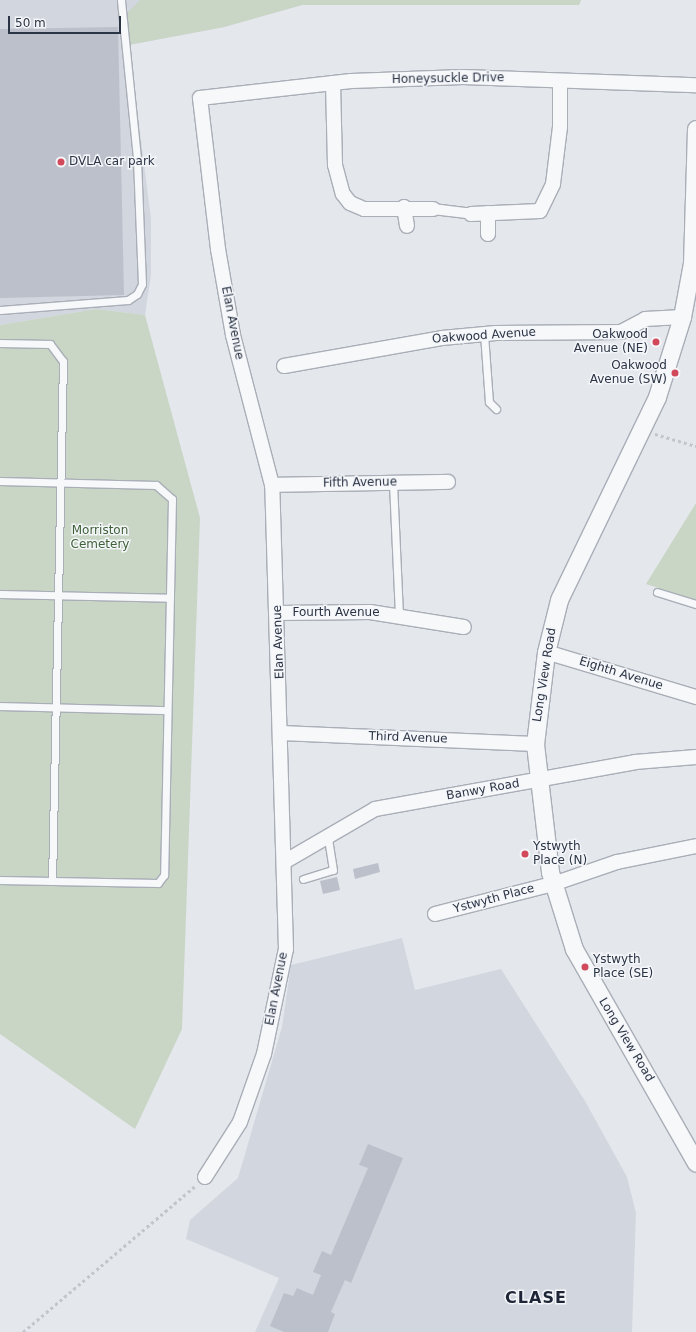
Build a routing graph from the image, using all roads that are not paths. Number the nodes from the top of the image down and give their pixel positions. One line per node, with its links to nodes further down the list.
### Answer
1 (121, 0): 14 (lane)
2 (560, 81): 3 (street, Honeysuckle Drive); 4 (street, Honeysuckle Drive); 10 (street)
3 (333, 84): 5 (street, Honeysuckle Drive); 8 (street)
4 (696, 85)
5 (200, 98): 24 (street, Elan Avenue)
6 (696, 129): 7 (street, Long View Road)
7 (695, 153): 15 (street, Long View Road)
8 (404, 207): 9 (street); 12 (street)
9 (432, 209): 11 (street)
10 (488, 213): 11 (street); 13 (street)
11 (471, 214)
12 (407, 226)
13 (488, 234)
14 (0, 310)
15 (682, 317): 16 (street, Oakwood Avenue); 33 (street, Long View Road)
16 (484, 334): 18 (street, Oakwood Avenue); 19 (lane)
17 (0, 343): 21 (lane)
18 (284, 366)
19 (496, 409)
20 (0, 481): 21 (lane)
21 (60, 482): 27 (lane); 28 (lane)
22 (448, 482): 23 (street, Fifth Avenue)
23 (393, 483): 24 (street, Fifth Avenue); 31 (lane)
24 (272, 485): 30 (street, Elan Avenue)
25 (658, 592): 29 (lane)
26 (0, 594): 27 (lane)
27 (58, 595): 28 (lane); 36 (lane)
28 (170, 598): 37 (lane)
29 (696, 604)
30 (278, 614): 31 (street, Fourth Avenue); 38 (street, Elan Avenue)
31 (399, 615): 32 (street, Fourth Avenue)
32 (464, 628)
33 (546, 652): 34 (street, Eighth Avenue); 39 (street, Long View Road)
34 (696, 697)
35 (0, 706): 36 (lane)
36 (55, 707): 37 (lane); 47 (lane)
37 (167, 710): 47 (lane)
38 (281, 733): 39 (street, Third Avenue); 44 (street, Elan Avenue)
39 (535, 744): 41 (street, Long View Road)
40 (696, 757): 41 (street, Banwy Road)
41 (539, 780): 42 (street, Banwy Road); 48 (street, Long View Road)
42 (328, 837): 44 (street, Banwy Road); 45 (lane)
43 (696, 846): 48 (street, Ystwyth Place)
44 (284, 862): 51 (street, Elan Avenue)
45 (303, 879)
46 (0, 880): 47 (lane)
47 (52, 881)
48 (553, 884): 49 (street, Ystwyth Place); 50 (street, Long View Road)
49 (435, 914)
50 (696, 1163)
51 (205, 1177)

